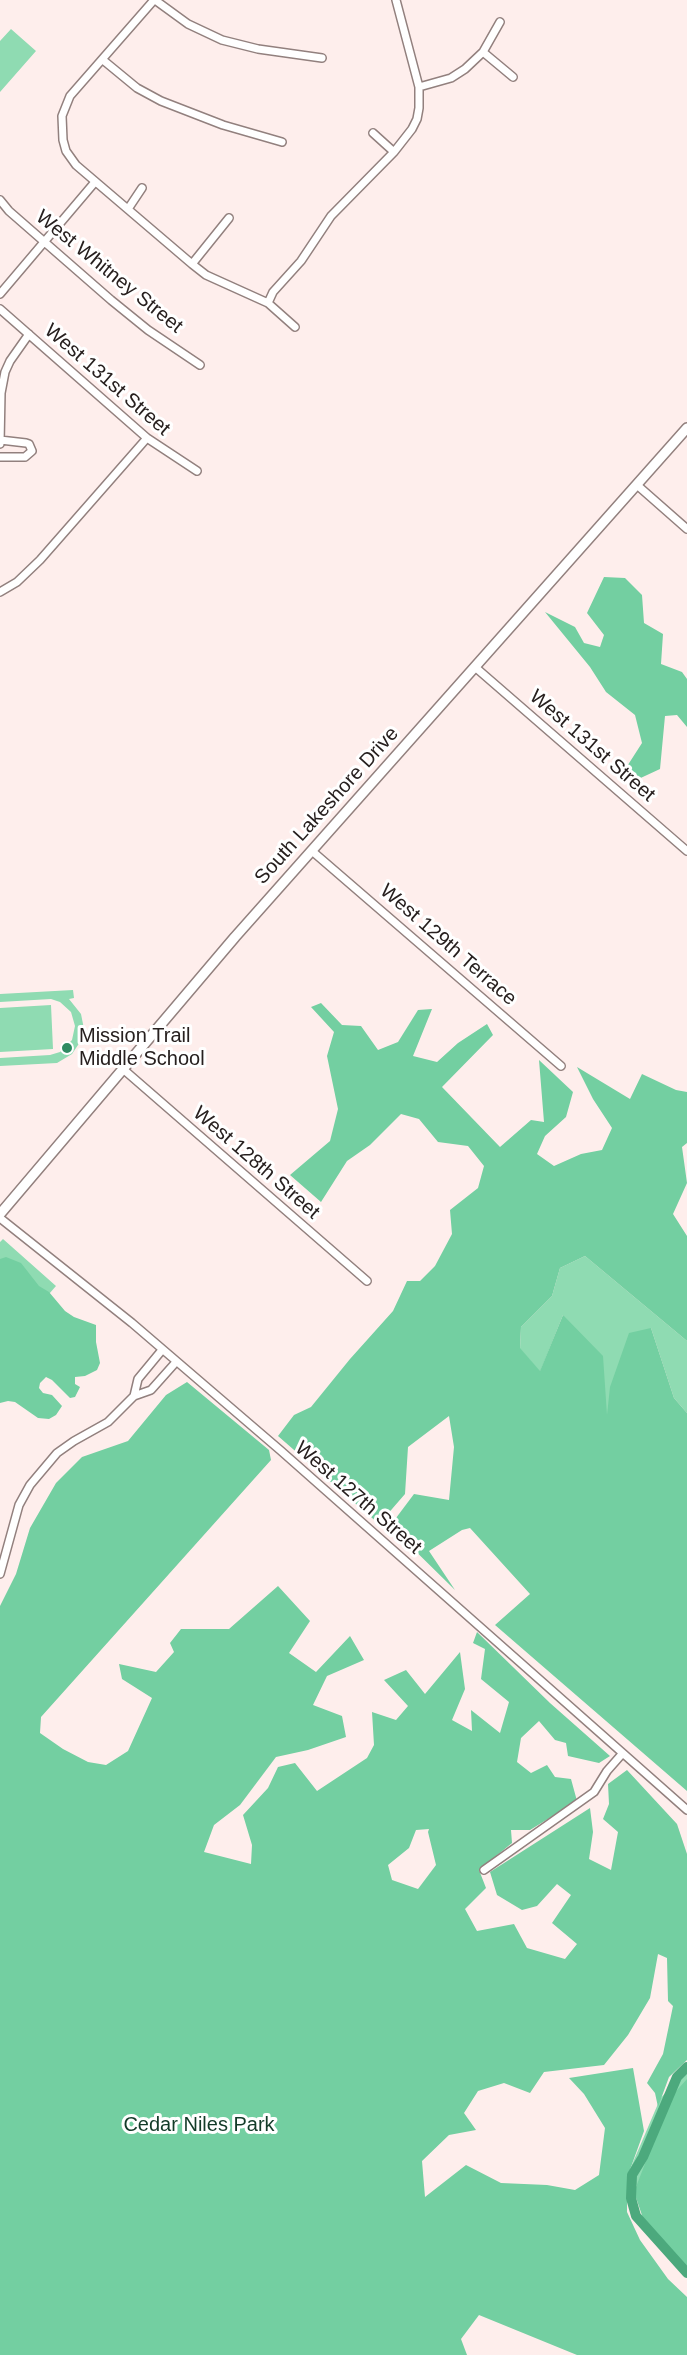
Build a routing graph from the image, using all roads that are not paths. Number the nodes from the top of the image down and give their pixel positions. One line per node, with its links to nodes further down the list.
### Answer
1 (154, 0): 5 (street); 6 (street)
2 (396, 0): 8 (street)
3 (500, 22): 4 (street)
4 (483, 52): 7 (street); 8 (street)
5 (322, 58)
6 (103, 60): 10 (street); 12 (street)
7 (513, 77)
8 (419, 87): 11 (street)
9 (373, 133): 11 (street)
10 (282, 142)
11 (394, 152): 20 (street)
12 (95, 182): 15 (street); 17 (street)
13 (142, 188): 15 (street)
14 (0, 200): 17 (street, West Whitney Street)
15 (128, 209): 18 (street)
16 (229, 218): 18 (street)
17 (44, 241): 19 (street); 24 (street, West Whitney Street)
18 (192, 264): 20 (street)
19 (0, 294)
20 (268, 303): 22 (street)
21 (0, 309): 23 (street, West 131st Street)
22 (295, 327)
23 (29, 334): 26 (street, West 131st Street); 27 (street)
24 (200, 365)
25 (687, 428): 30 (street, South Lakeshore Drive)
26 (147, 438): 29 (street, West 131st Street); 32 (street)
27 (0, 442): 28 (street)
28 (0, 457)
29 (196, 471)
30 (637, 485): 31 (street); 33 (street, South Lakeshore Drive)
31 (687, 529)
32 (0, 592)
33 (475, 667): 34 (street, South Lakeshore Drive); 35 (street, West 131st Street)
34 (312, 850): 36 (street, West 129th Terrace); 37 (street, South Lakeshore Drive)
35 (687, 851)
36 (561, 1066)
37 (123, 1069): 38 (street, South Lakeshore Drive); 39 (street, West 128th Street)
38 (0, 1216): 40 (street, West 127th Street)
39 (367, 1281)
40 (162, 1350): 41 (street, West 127th Street); 42 (street)
41 (176, 1362): 42 (street); 44 (street, West 127th Street)
42 (134, 1395): 43 (street)
43 (0, 1574)
44 (622, 1754): 45 (street, West 127th Street); 46 (street)
45 (687, 1810)
46 (484, 1870)

